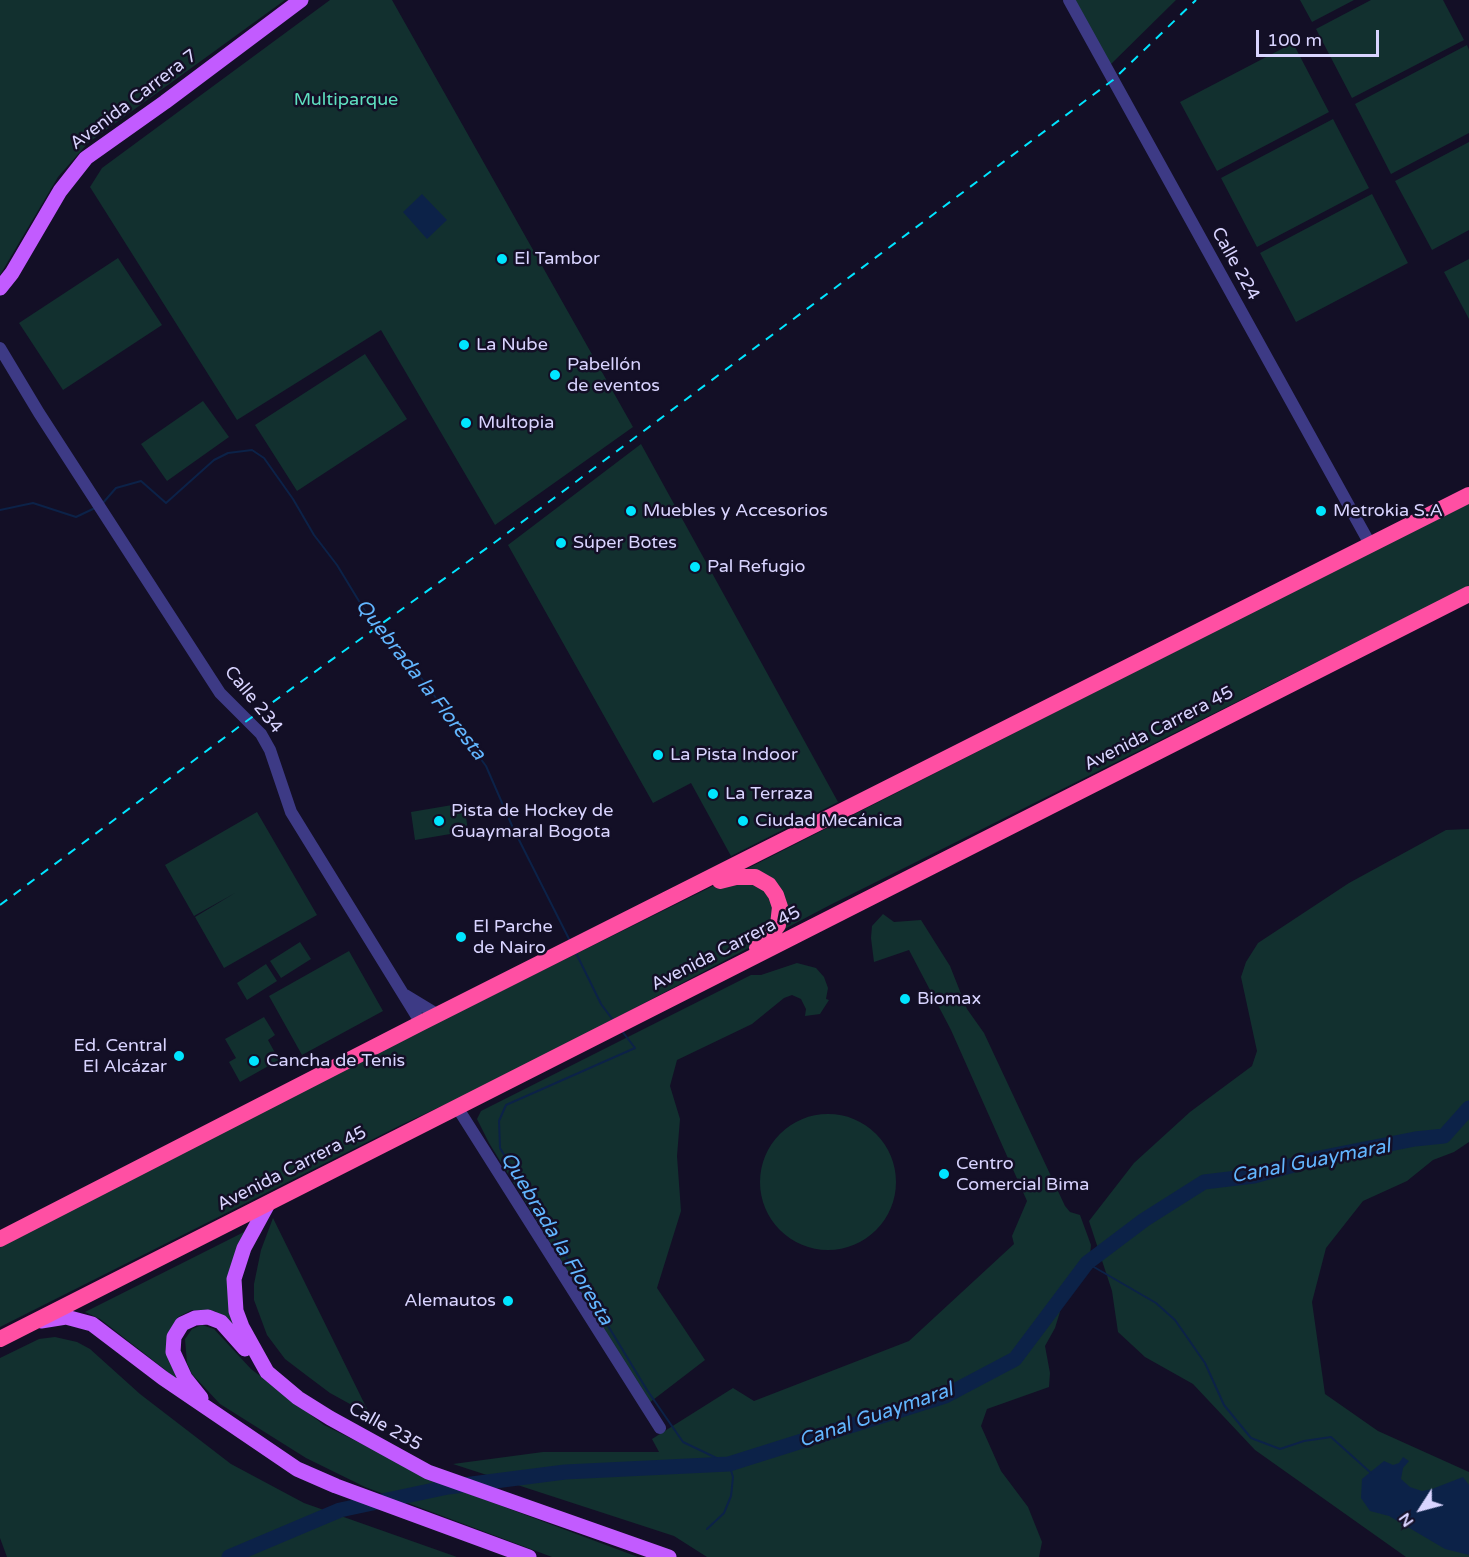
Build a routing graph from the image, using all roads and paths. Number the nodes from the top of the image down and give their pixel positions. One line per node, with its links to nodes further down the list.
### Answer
1 (301, 0): 3 (main road, Avenida Carrera 7)
2 (1069, 0): 6 (street, Calle 224)
3 (0, 288)
4 (0, 348): 10 (street, Calle 234)
5 (1469, 495): 6 (highway)
6 (1370, 544): 8 (highway)
7 (1469, 594): 9 (highway, Avenida Carrera 45)
8 (667, 901): 9 (highway); 11 (highway)
9 (700, 983): 13 (highway, Avenida Carrera 45)
10 (404, 994): 11 (street); 12 (street, Calle 234)
11 (438, 1015): 12 (highway)
12 (421, 1023): 15 (highway)
13 (457, 1107): 14 (highway, Avenida Carrera 45); 20 (street)
14 (268, 1204): 16 (highway, Avenida Carrera 45); 18 (main road, Calle 235)
15 (0, 1239)
16 (25, 1326): 17 (highway, Avenida Carrera 45); 19 (main road)
17 (0, 1339)
18 (267, 1372): 19 (main road); 22 (main road, Calle 235)
19 (217, 1416): 21 (main road)
20 (660, 1428)
21 (529, 1557)
22 (669, 1557)

